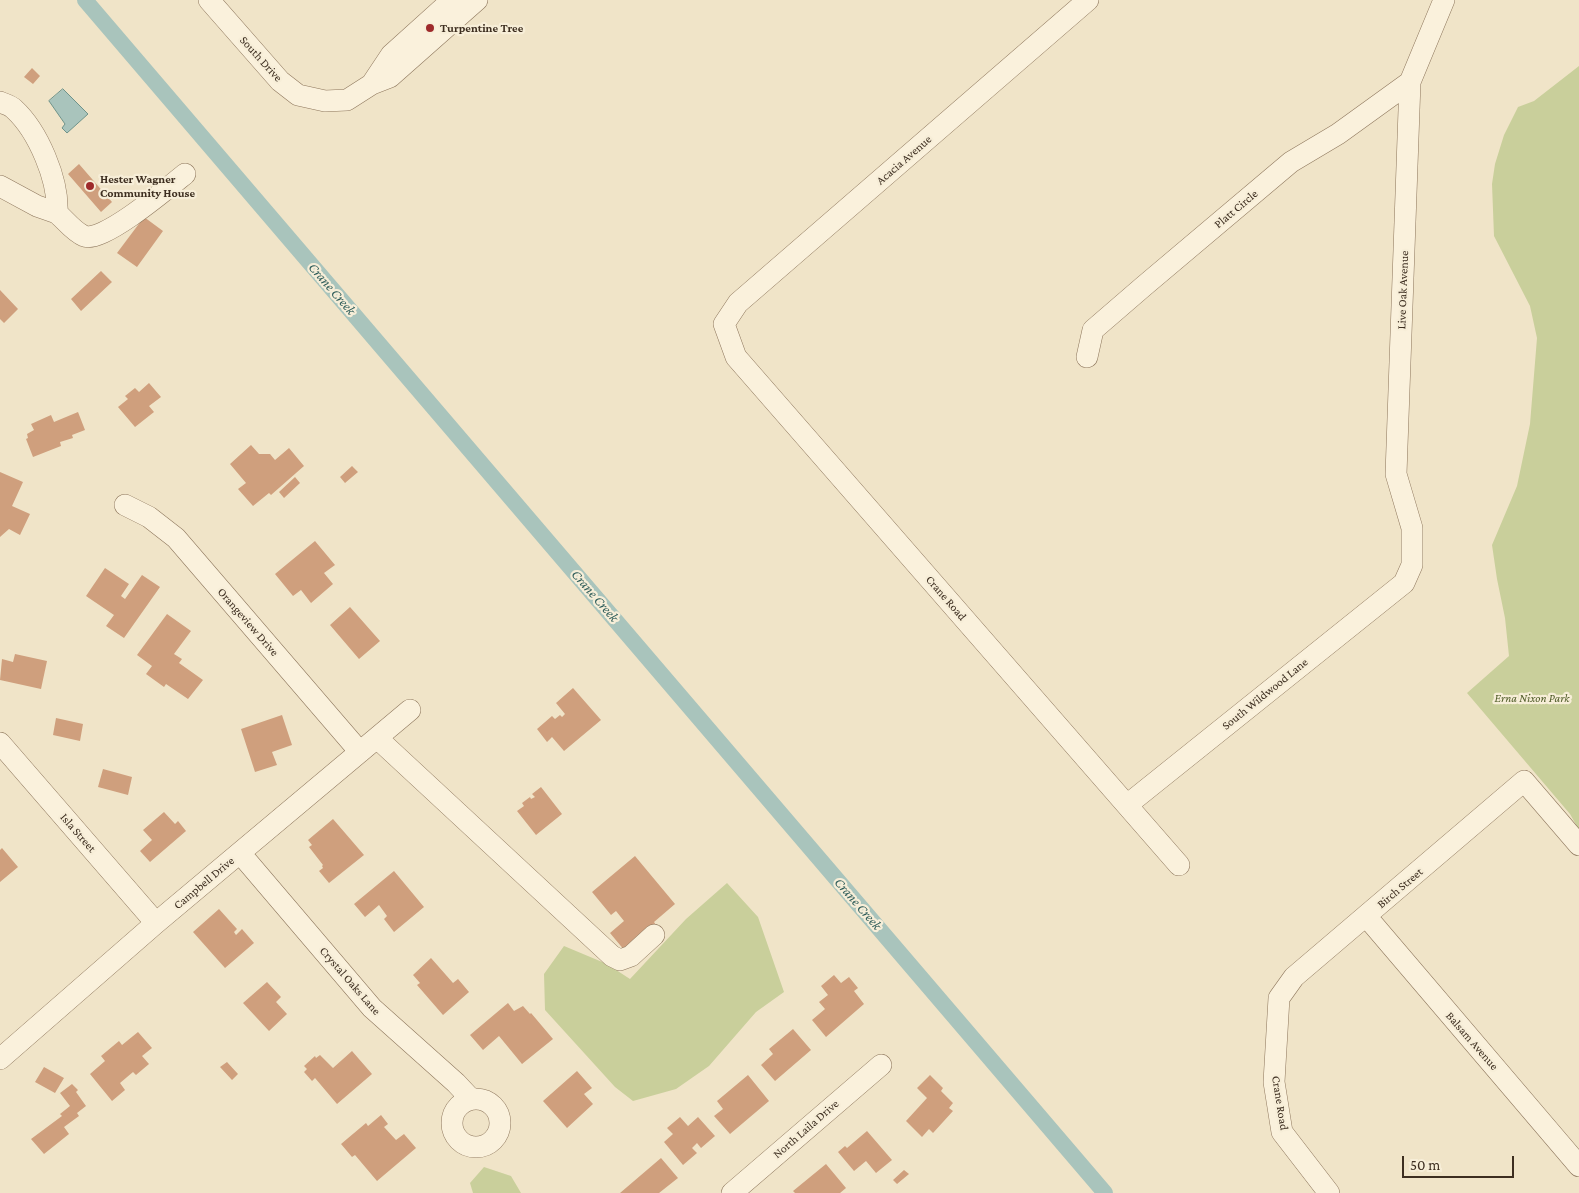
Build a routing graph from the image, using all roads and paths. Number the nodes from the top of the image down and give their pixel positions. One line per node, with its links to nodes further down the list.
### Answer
1 (209, 0): 7 (street, South Drive)
2 (452, 0): 7 (street)
3 (477, 0): 7 (street, South Drive)
4 (1088, 0): 12 (street, Acacia Avenue)
5 (1444, 0): 6 (street, Live Oak Avenue)
6 (1410, 82): 13 (street, Platt Circle); 15 (street, Live Oak Avenue)
7 (372, 84)
8 (0, 102): 11 (street)
9 (185, 174): 11 (street)
10 (0, 186): 11 (street)
11 (57, 213)
12 (724, 324): 20 (street, Crane Road)
13 (1088, 357)
14 (125, 505): 19 (street, Orangeview Drive)
15 (1404, 583): 20 (street, South Wildwood Lane)
16 (410, 710): 17 (street, Campbell Drive)
17 (377, 738): 19 (street, Campbell Drive); 26 (street)
18 (0, 743): 25 (street, Isla Street)
19 (360, 752): 22 (street, Campbell Drive)
20 (1127, 805): 23 (street, Crane Road)
21 (1579, 845): 24 (street, Birch Street)
22 (240, 853): 25 (street, Campbell Drive); 30 (street, Crystal Oaks Lane)
23 (1179, 865)
24 (1366, 916): 27 (street, Birch Street); 31 (street, Balsam Avenue)
25 (156, 923): 28 (street, Campbell Drive)
26 (654, 935)
27 (1279, 998): 33 (street, Crane Road)
28 (0, 1059)
29 (881, 1065): 32 (street, North Laila Drive)
30 (471, 1099)
31 (1579, 1166)
32 (732, 1193)
33 (1330, 1193)

